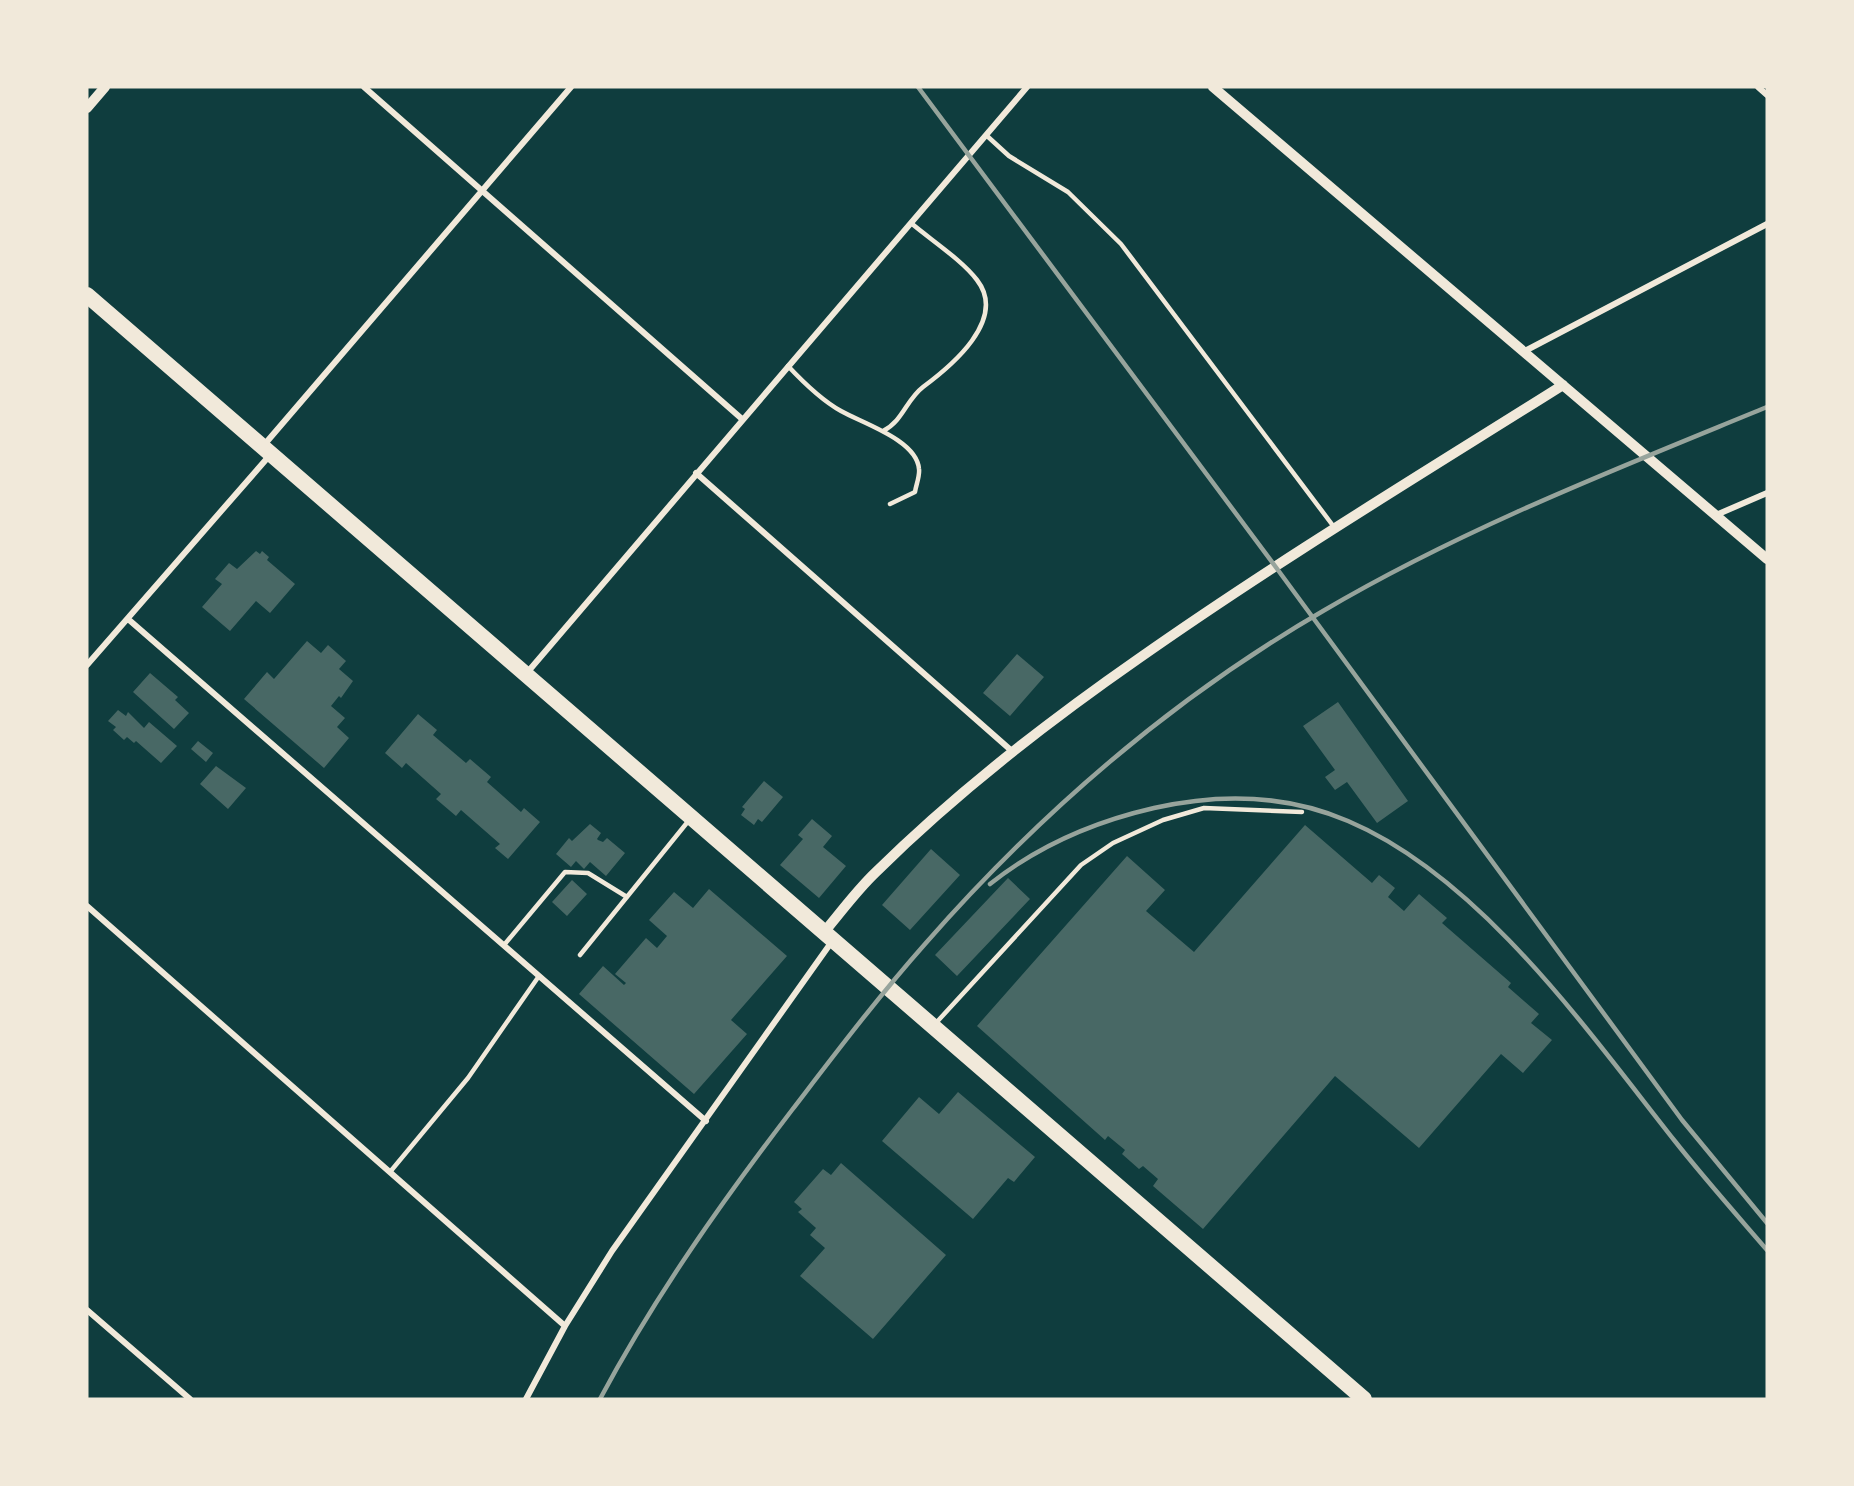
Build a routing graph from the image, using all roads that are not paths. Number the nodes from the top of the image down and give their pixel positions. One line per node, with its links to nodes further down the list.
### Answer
1 (105, 87): 8 (street)
2 (364, 87): 10 (street)
3 (572, 87): 10 (street)
4 (1027, 87): 9 (street)
5 (1213, 87): 14 (street)
6 (1758, 87): 7 (street)
7 (1767, 95)
8 (87, 108)
9 (986, 135): 11 (street); 24 (lane)
10 (482, 191): 17 (street); 19 (street)
11 (911, 222): 15 (street); 18 (lane)
12 (1767, 224): 14 (street)
13 (87, 295): 19 (highway)
14 (1523, 352): 16 (street)
15 (788, 366): 17 (street); 18 (lane)
16 (1563, 385): 23 (street); 24 (street)
17 (742, 419): 20 (street)
18 (883, 431): 22 (lane)
19 (266, 451): 26 (street); 28 (highway)
20 (696, 473): 28 (street); 29 (street)
21 (1767, 492): 23 (street)
22 (890, 504)
23 (1715, 515): 25 (street)
24 (1334, 527): 29 (street)
25 (1767, 559)
26 (128, 619): 27 (street); 35 (street)
27 (87, 665)
28 (525, 674): 31 (highway)
29 (1013, 752): 34 (street)
30 (1302, 812): 38 (lane)
31 (691, 817): 32 (lane); 34 (highway)
32 (627, 897): 35 (lane); 36 (lane)
33 (87, 906): 40 (street)
34 (829, 936): 38 (highway); 39 (street)
35 (504, 945): 37 (street)
36 (580, 955)
37 (539, 976): 39 (street); 40 (lane)
38 (933, 1026): 45 (highway)
39 (706, 1121): 42 (street)
40 (390, 1172): 42 (street)
41 (87, 1310): 43 (street)
42 (565, 1326): 44 (street)
43 (190, 1399)
44 (526, 1399)
45 (1364, 1399)

